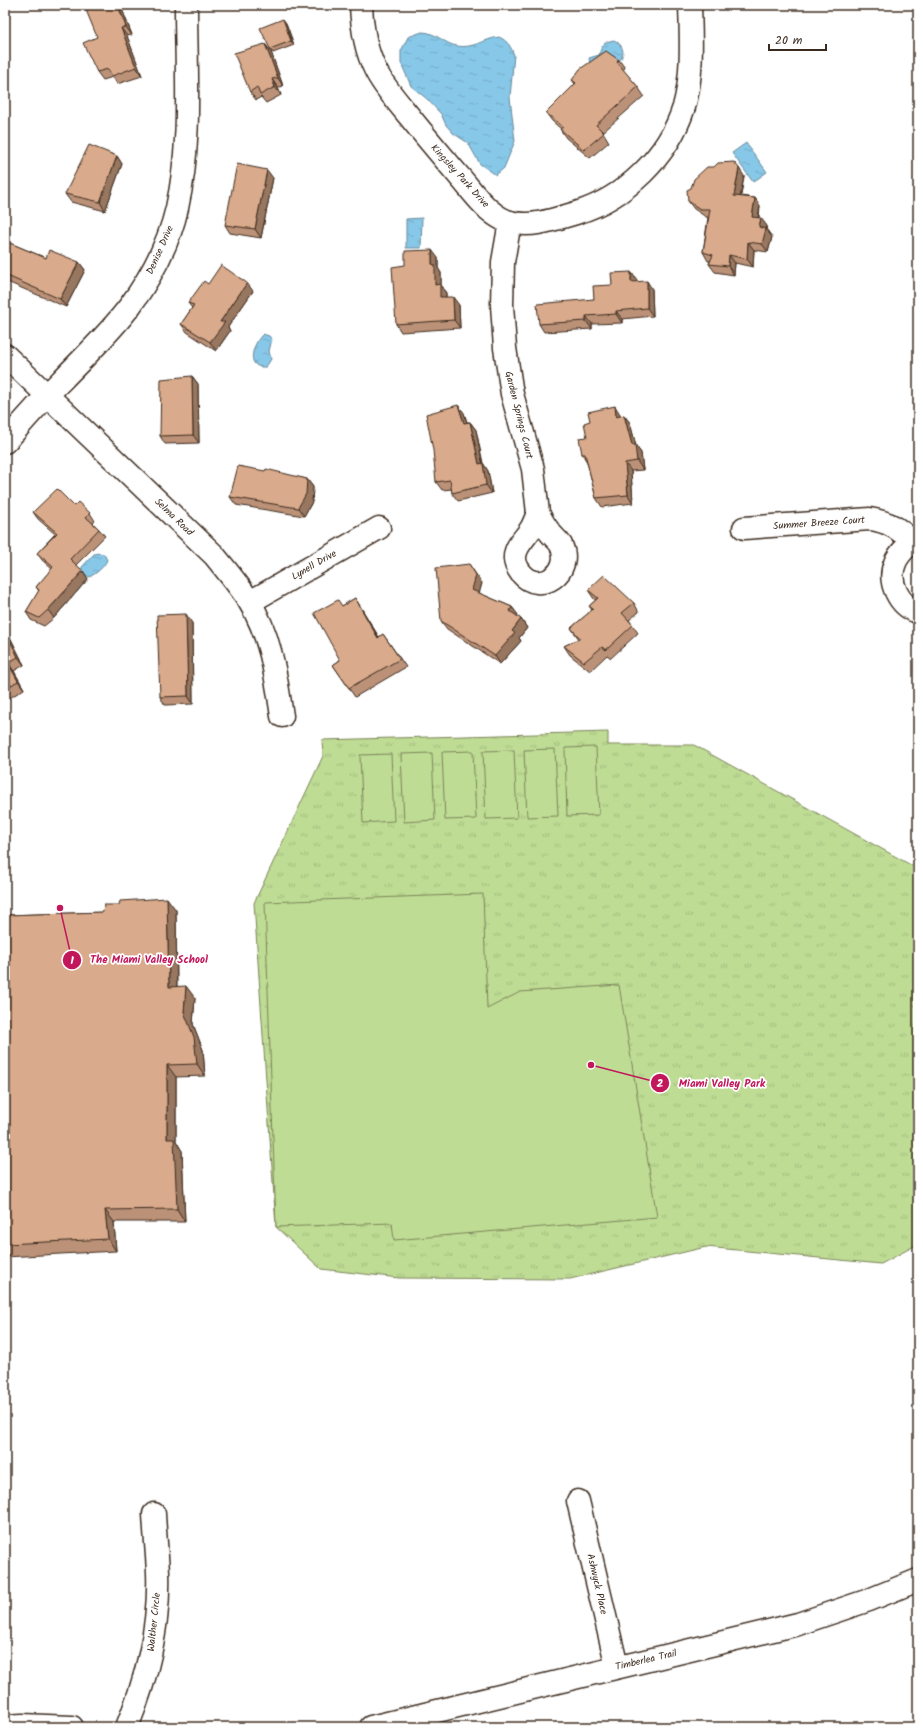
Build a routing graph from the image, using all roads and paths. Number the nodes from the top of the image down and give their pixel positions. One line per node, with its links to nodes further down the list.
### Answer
1 (186, 5): 6 (street, Denise Drive)
2 (361, 5): 4 (street, Kingsley Park Drive)
3 (690, 5): 4 (street, Kingsley Park Drive)
4 (510, 222): 8 (street, Garden Springs Court)
5 (5, 355): 6 (street, Selma Road)
6 (47, 396): 7 (street, Denise Drive); 12 (street, Selma Road)
7 (5, 442)
8 (538, 513)
9 (379, 528): 12 (street, Lynell Drive)
10 (744, 528): 11 (street, Summer Breeze Court)
11 (915, 540): 13 (street, Summer Breeze Court)
12 (250, 602): 14 (street, Selma Road)
13 (918, 612)
14 (282, 716)
15 (578, 1500): 18 (street, Ashwyck Place)
16 (154, 1514): 21 (street, Walther Circle)
17 (918, 1580): 18 (street, Timberlea Trail)
18 (617, 1667): 22 (street, Timberlea Trail)
19 (5, 1726): 20 (street)
20 (72, 1727)
21 (127, 1727)
22 (370, 1727)

